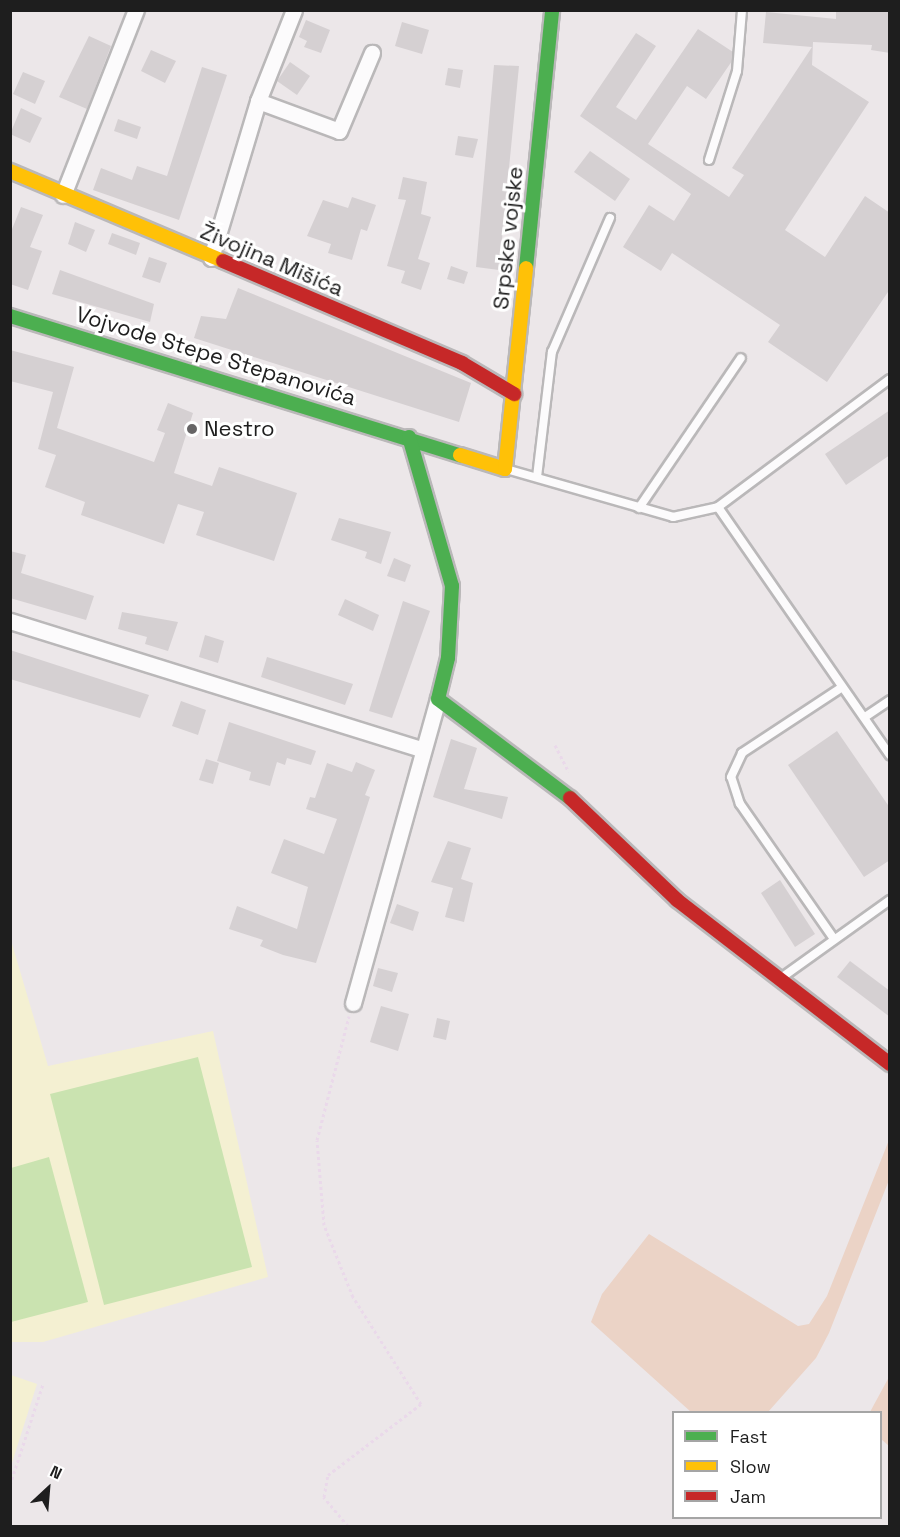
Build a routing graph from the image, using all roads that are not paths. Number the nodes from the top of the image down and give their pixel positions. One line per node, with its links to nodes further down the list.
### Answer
1 (136, 10): 9 (street)
2 (294, 10): 6 (street)
3 (552, 10): 15 (street, Srpske vojske)
4 (742, 10): 7 (lane)
5 (372, 53): 6 (street)
6 (258, 100): 11 (street)
7 (710, 160)
8 (10, 171): 9 (street, Živojina Mišića)
9 (63, 195): 11 (street, Živojina Mišića)
10 (610, 218): 18 (lane)
11 (211, 258): 15 (street, Živojina Mišića)
12 (10, 316): 16 (street, Vojvode Stepe Stepanovića)
13 (741, 358): 20 (lane)
14 (890, 379): 19 (lane)
15 (514, 394): 17 (street, Srpske vojske)
16 (409, 437): 17 (street, Vojvode Stepe Stepanovića); 23 (street)
17 (505, 468): 18 (lane)
18 (537, 477): 20 (lane)
19 (718, 507): 20 (lane); 22 (lane)
20 (639, 508)
21 (10, 621): 26 (street)
22 (841, 687): 25 (lane); 29 (lane)
23 (438, 699): 26 (street); 30 (street)
24 (890, 700): 25 (lane)
25 (865, 717): 27 (lane)
26 (420, 749): 31 (street)
27 (890, 755)
28 (890, 900): 29 (lane)
29 (834, 939): 30 (lane)
30 (780, 979): 32 (street)
31 (353, 1003)
32 (890, 1064)

